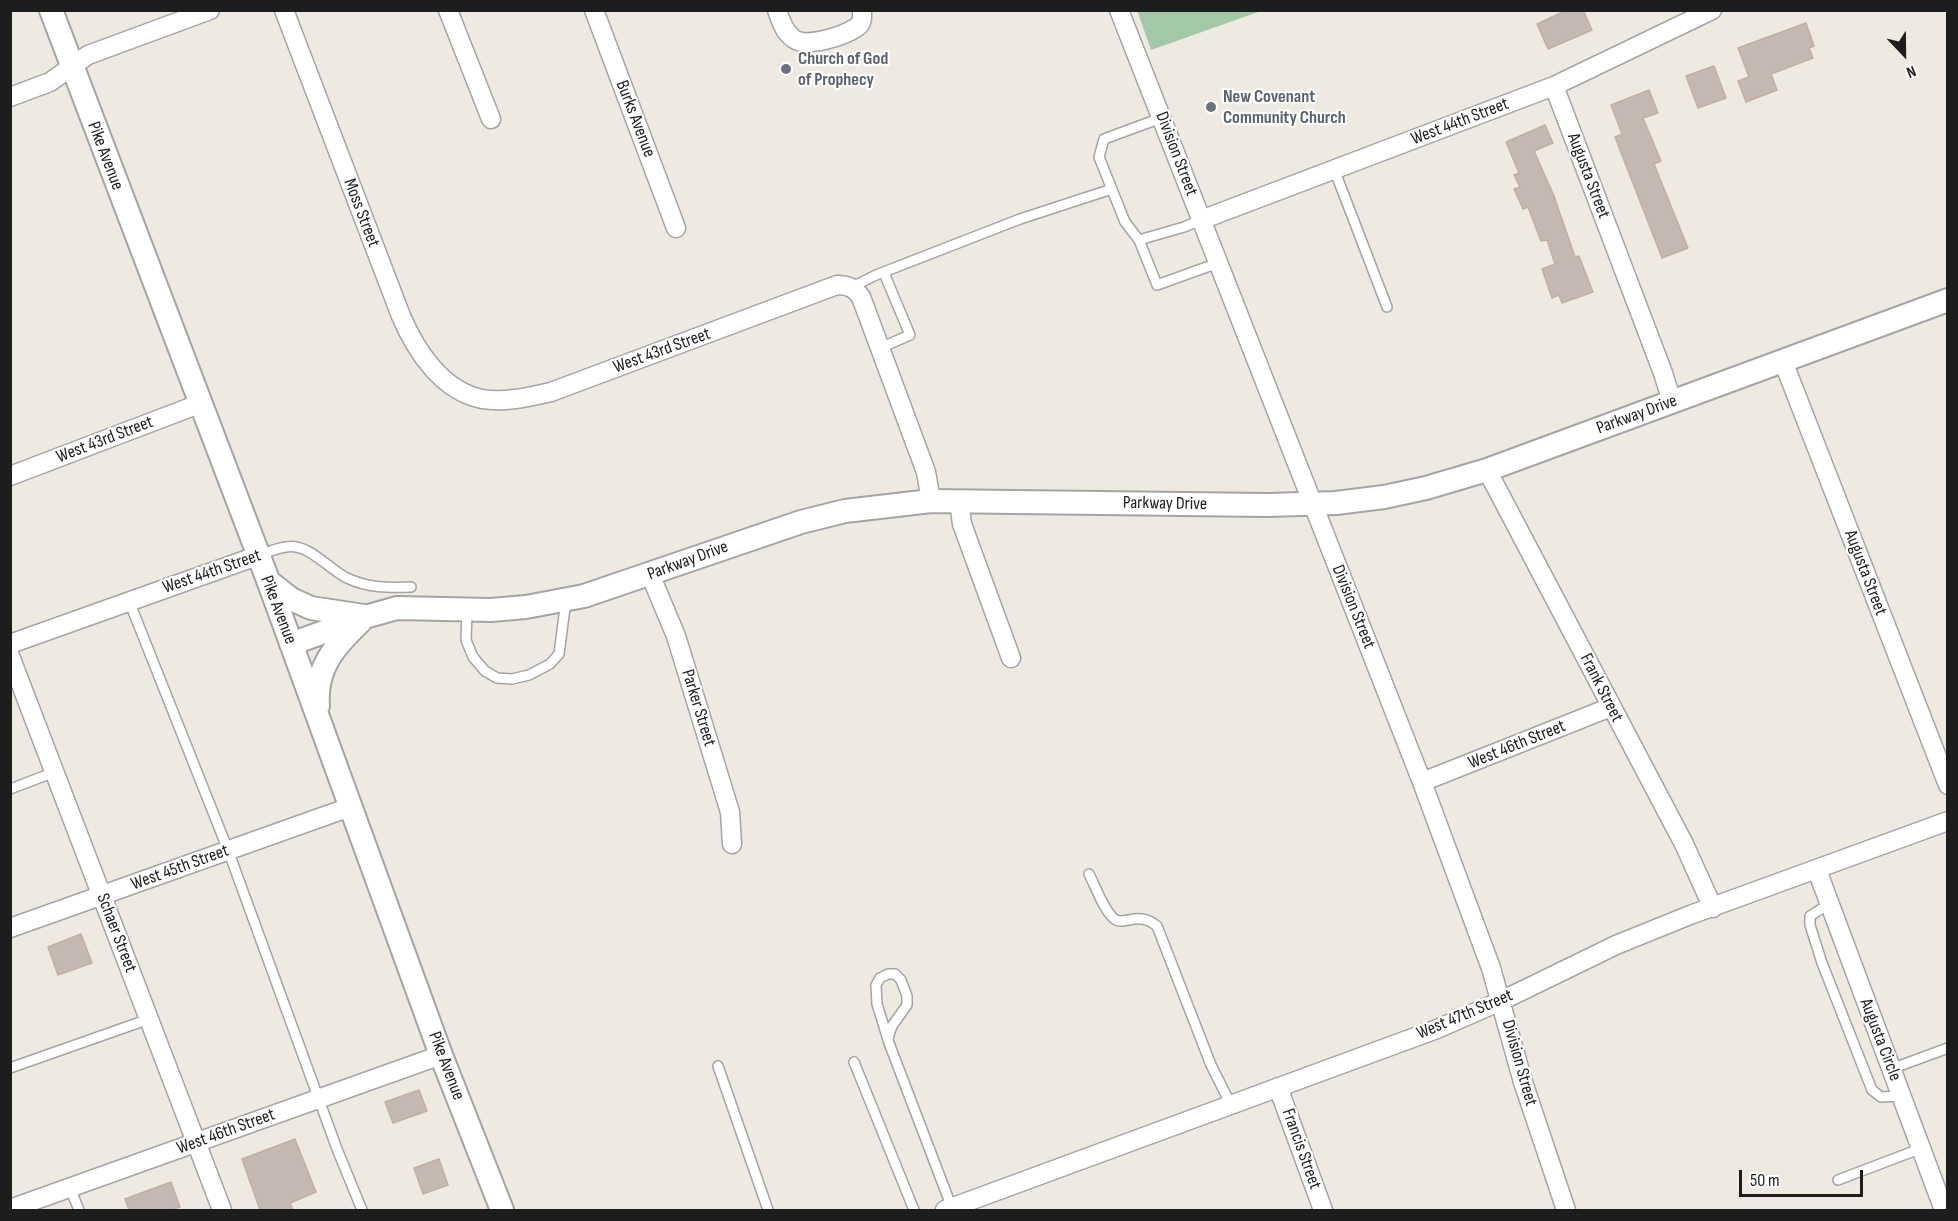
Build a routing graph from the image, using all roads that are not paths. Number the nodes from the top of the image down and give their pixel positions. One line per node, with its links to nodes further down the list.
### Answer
1 (51, 10): 10 (street, Pike Avenue)
2 (210, 10): 10 (street)
3 (284, 10): 27 (street, Moss Street)
4 (448, 10): 14 (street)
5 (594, 10): 18 (street, Burks Avenue)
6 (777, 10): 7 (street)
7 (862, 10)
8 (1712, 10): 11 (street, West 44th Street)
9 (1121, 11): 13 (street, Division Street)
10 (71, 68): 12 (street); 29 (street, Pike Avenue)
11 (1554, 86): 15 (street, West 44th Street); 28 (street, Augusta Street)
12 (10, 97)
13 (1161, 118): 16 (lane); 17 (street, Division Street)
14 (492, 119)
15 (1334, 169): 17 (street, West 44th Street); 24 (lane)
16 (1112, 189): 19 (lane); 21 (lane)
17 (1201, 220): 19 (lane); 20 (street, Division Street)
18 (676, 228)
19 (1139, 240): 20 (lane)
20 (1218, 263): 34 (street, Division Street)
21 (884, 273): 22 (lane); 25 (lane)
22 (852, 287): 25 (street); 27 (street, West 43rd Street)
23 (1947, 300): 26 (street, Parkway Drive)
24 (1386, 307)
25 (880, 348): 32 (street)
26 (1784, 361): 28 (street, Parkway Drive); 51 (street, Augusta Street)
27 (468, 395)
28 (1672, 402): 30 (street, Parkway Drive)
29 (199, 404): 31 (street, West 43rd Street); 35 (street, Pike Avenue)
30 (1486, 470): 34 (street, Parkway Drive); 47 (street, Frank Street)
31 (10, 476)
32 (931, 501): 33 (street, Parkway Drive); 36 (street, Parkway Drive)
33 (959, 501): 34 (street, Parkway Drive); 46 (street)
34 (1311, 503): 50 (street, Division Street)
35 (257, 556): 37 (street, Pike Avenue); 38 (lane, West 44th Street); 40 (street, West 44th Street)
36 (650, 574): 39 (street, Parkway Drive); 55 (street, Parker Street)
37 (268, 580): 42 (street, Parkway Drive); 44 (street, Pike Avenue)
38 (411, 587)
39 (566, 600): 41 (street, Parkway Drive); 41 (lane)
40 (129, 601): 43 (street, West 44th Street); 56 (lane)
41 (467, 611): 42 (street, Parkway Drive)
42 (365, 617): 44 (street, Parkway Drive); 48 (street, Parkway Drive)
43 (10, 644)
44 (291, 644): 48 (street, Pike Avenue)
45 (10, 656): 49 (street, Schaer Street)
46 (1011, 658)
47 (1611, 707): 50 (street, West 46th Street); 61 (street, Frank Street)
48 (319, 723): 53 (street, Pike Avenue)
49 (55, 772): 52 (lane); 59 (street, Schaer Street)
50 (1422, 782): 63 (street, Division Street)
51 (1947, 785)
52 (10, 789)
53 (350, 807): 56 (street, West 45th Street); 67 (street, Pike Avenue)
54 (1947, 821): 57 (street, West 47th Street)
55 (732, 844)
56 (228, 850): 59 (street, West 45th Street); 74 (lane)
57 (1817, 870): 60 (street, Augusta Circle); 61 (street, West 47th Street)
58 (1089, 874): 75 (lane)
59 (102, 896): 62 (street, West 45th Street); 64 (street, Schaer Street)
60 (1829, 904): 71 (street, Augusta Circle); 73 (lane)
61 (1713, 908): 63 (street, West 47th Street)
62 (10, 928)
63 (1501, 1001): 72 (street, West 47th Street); 90 (street, Division Street)
64 (148, 1019): 70 (lane); 76 (street, Schaer Street)
65 (888, 1038): 65 (lane); 82 (lane)
66 (1947, 1048): 71 (lane)
67 (441, 1056): 74 (street, West 46th Street); 86 (street, Pike Avenue)
68 (854, 1062): 88 (lane)
69 (718, 1066): 87 (lane)
70 (10, 1068)
71 (1891, 1069): 73 (street, Augusta Circle)
72 (1278, 1087): 75 (street, West 47th Street); 89 (street, Francis Street)
73 (1901, 1096): 77 (street, Augusta Circle)
74 (318, 1098): 76 (street, West 46th Street); 85 (lane)
75 (1230, 1105): 82 (street, West 47th Street)
76 (195, 1142): 79 (street, West 46th Street); 84 (street, Schaer Street)
77 (1922, 1148): 78 (lane); 80 (street, Augusta Circle)
78 (1838, 1180)
79 (70, 1188): 81 (street, West 46th Street); 83 (lane)
80 (1945, 1208)
81 (10, 1209)
82 (948, 1209)
83 (79, 1210)
84 (222, 1210)
85 (362, 1210)
86 (502, 1210)
87 (768, 1210)
88 (914, 1210)
89 (1323, 1210)
90 (1566, 1210)

